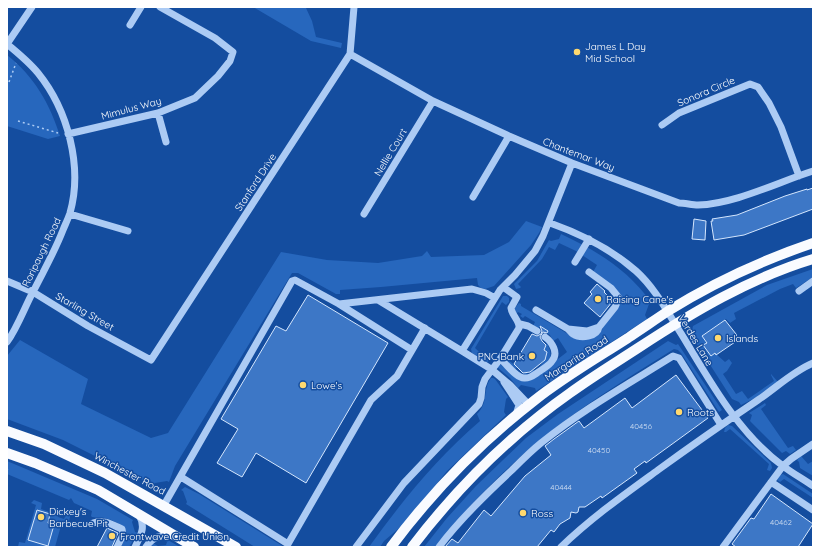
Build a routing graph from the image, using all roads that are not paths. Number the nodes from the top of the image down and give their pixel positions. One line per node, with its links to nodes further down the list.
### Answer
1 (32, 7): 6 (street)
2 (141, 7): 5 (street)
3 (160, 7): 9 (street, Mimulus Way)
4 (354, 7): 7 (street, Stanford Drive)
5 (130, 25)
6 (7, 44): 11 (street, Roripaugh Road)
7 (350, 54): 8 (street, Chantemar Way); 46 (street, Stanford Drive)
8 (433, 101): 12 (street, Chantemar Way); 19 (street, Nellie Court)
9 (158, 113): 11 (street, Mimulus Way); 13 (street)
10 (662, 125): 16 (street, Sonora Circle)
11 (68, 134): 18 (street, Roripaugh Road)
12 (509, 136): 14 (street, Chantemar Way); 17 (street)
13 (166, 142)
14 (572, 163): 16 (street, Chantemar Way); 20 (street)
15 (813, 171): 16 (street, Chantemar Way)
16 (799, 176)
17 (473, 197)
18 (70, 214): 21 (street); 31 (street, Roripaugh Road)
19 (364, 214)
20 (550, 222): 22 (street, Verdes Lane); 29 (street)
21 (128, 231)
22 (589, 239): 25 (street); 36 (street, Verdes Lane)
23 (813, 243): 36 (main road, Margarita Road)
24 (813, 259): 38 (main road)
25 (575, 262)
26 (589, 272): 35 (street)
27 (7, 281): 31 (street, Starling Street)
28 (813, 281): 30 (street)
29 (503, 287): 32 (street); 37 (street)
30 (799, 291)
31 (33, 292): 42 (street, Roripaugh Road); 46 (street, Starling Street)
32 (495, 298): 33 (street); 44 (street)
33 (378, 300): 34 (street); 39 (street)
34 (339, 304): 43 (street); 59 (street)
35 (536, 310)
36 (667, 312): 38 (street, Verdes Lane); 50 (main road, Margarita Road)
37 (520, 324): 40 (street); 45 (street)
38 (675, 324): 52 (street, Verdes Lane); 58 (main road)
39 (425, 328): 43 (street); 44 (street)
40 (537, 331)
41 (545, 336): 45 (street)
42 (7, 342)
43 (412, 350): 67 (street)
44 (462, 351): 48 (street)
45 (500, 359): 48 (street)
46 (151, 360)
47 (813, 363): 52 (street)
48 (491, 369): 49 (street); 73 (street)
49 (502, 379): 50 (street); 51 (street)
50 (529, 405): 51 (main road, Margarita Road); 58 (main road)
51 (516, 415): 74 (main road, Margarita Road)
52 (733, 416): 53 (street); 57 (street, Verdes Lane)
53 (721, 424): 76 (street); 77 (street)
54 (7, 431): 62 (main road, Winchester Road)
55 (813, 444): 57 (street)
56 (7, 453): 64 (main road)
57 (783, 466): 60 (street); 61 (street, Verdes Lane)
58 (475, 473): 75 (main road)
59 (181, 477): 62 (street); 67 (street)
60 (771, 482): 63 (street); 78 (street)
61 (813, 486)
62 (164, 505): 72 (main road, Winchester Road)
63 (813, 510)
64 (139, 514): 66 (main road); 69 (street)
65 (94, 522): 68 (street)
66 (174, 535): 70 (street); 71 (main road)
67 (290, 545)
68 (117, 547)
69 (135, 547)
70 (146, 547)
71 (194, 547)
72 (236, 547)
73 (356, 547)
74 (392, 547)
75 (412, 547)
76 (439, 547)
77 (561, 547)
78 (723, 547)

